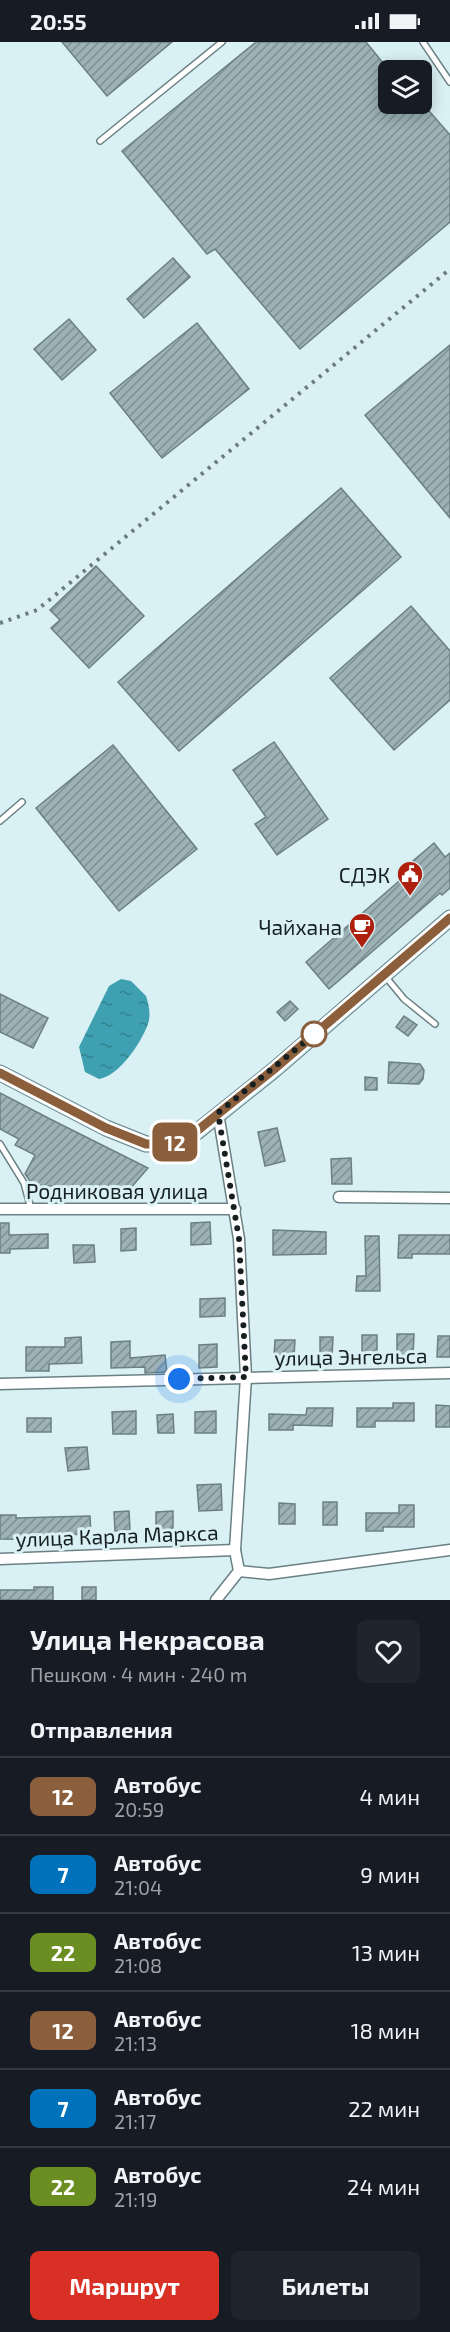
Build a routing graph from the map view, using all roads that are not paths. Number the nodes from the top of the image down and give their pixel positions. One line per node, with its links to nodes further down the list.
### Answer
1 (222, 42): 4 (lane)
2 (423, 42): 3 (lane)
3 (450, 82)
4 (100, 141)
5 (22, 802): 6 (lane)
6 (0, 821)
7 (450, 918): 8 (street)
8 (384, 975): 9 (lane); 11 (street)
9 (435, 1024)
10 (0, 1073): 11 (street)
11 (218, 1113): 17 (street)
12 (0, 1144): 16 (lane)
13 (339, 1197): 14 (street)
14 (450, 1198)
15 (0, 1209): 16 (street, Родниковая улица)
16 (31, 1209): 17 (street, Родниковая улица)
17 (235, 1209): 19 (street)
18 (450, 1373): 19 (street, улица Энгельса)
19 (246, 1377): 20 (street, улица Энгельса); 21 (street)
20 (0, 1384)
21 (236, 1550): 23 (street, улица Карла Маркса); 24 (street)
22 (450, 1550): 24 (street)
23 (0, 1559)
24 (239, 1571): 25 (street)
25 (216, 1600)

